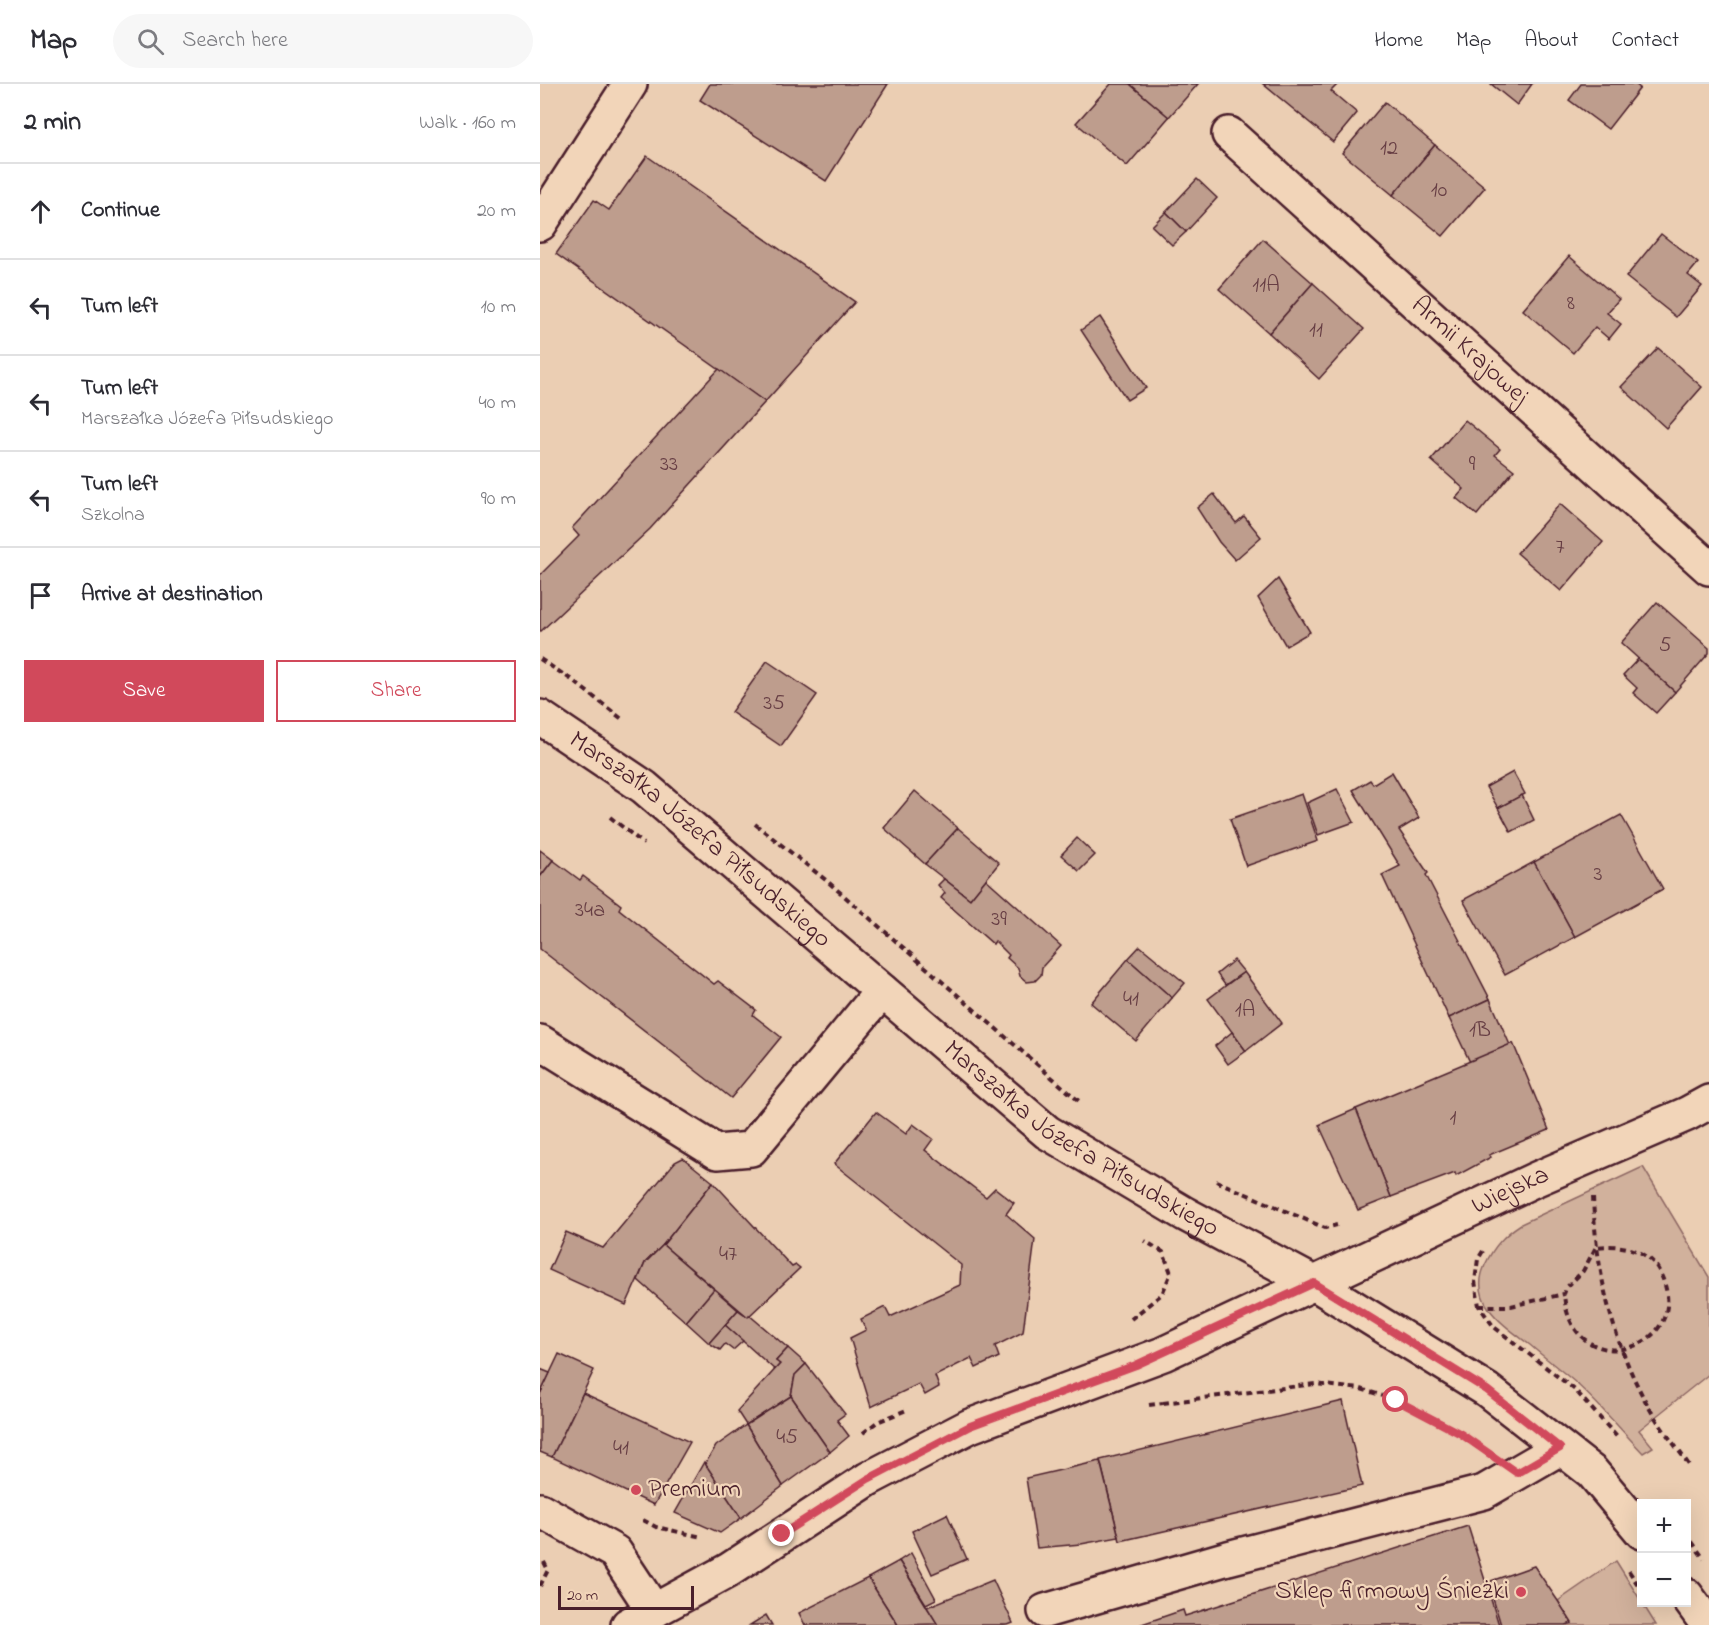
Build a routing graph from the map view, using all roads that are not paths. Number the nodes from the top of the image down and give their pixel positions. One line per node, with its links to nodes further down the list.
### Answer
1 (630, 84): 3 (street)
2 (1229, 134): 4 (street, Armii Krajowej)
3 (540, 224)
4 (1709, 568)
5 (540, 717): 6 (street, Marszałka Józefa Piłsudskiego)
6 (882, 991): 7 (street); 9 (street, Marszałka Józefa Piłsudskiego)
7 (540, 1042)
8 (1709, 1102): 9 (street, Wiejska)
9 (1314, 1283): 10 (street, Marszałka Józefa Piłsudskiego); 15 (street, Wiejska)
10 (1560, 1448): 12 (street, Marszałka Józefa Piłsudskiego); 14 (street)
11 (540, 1510): 15 (street)
12 (1637, 1527)
13 (1691, 1602): 16 (street)
14 (1045, 1611)
15 (641, 1618)
16 (1708, 1625)

